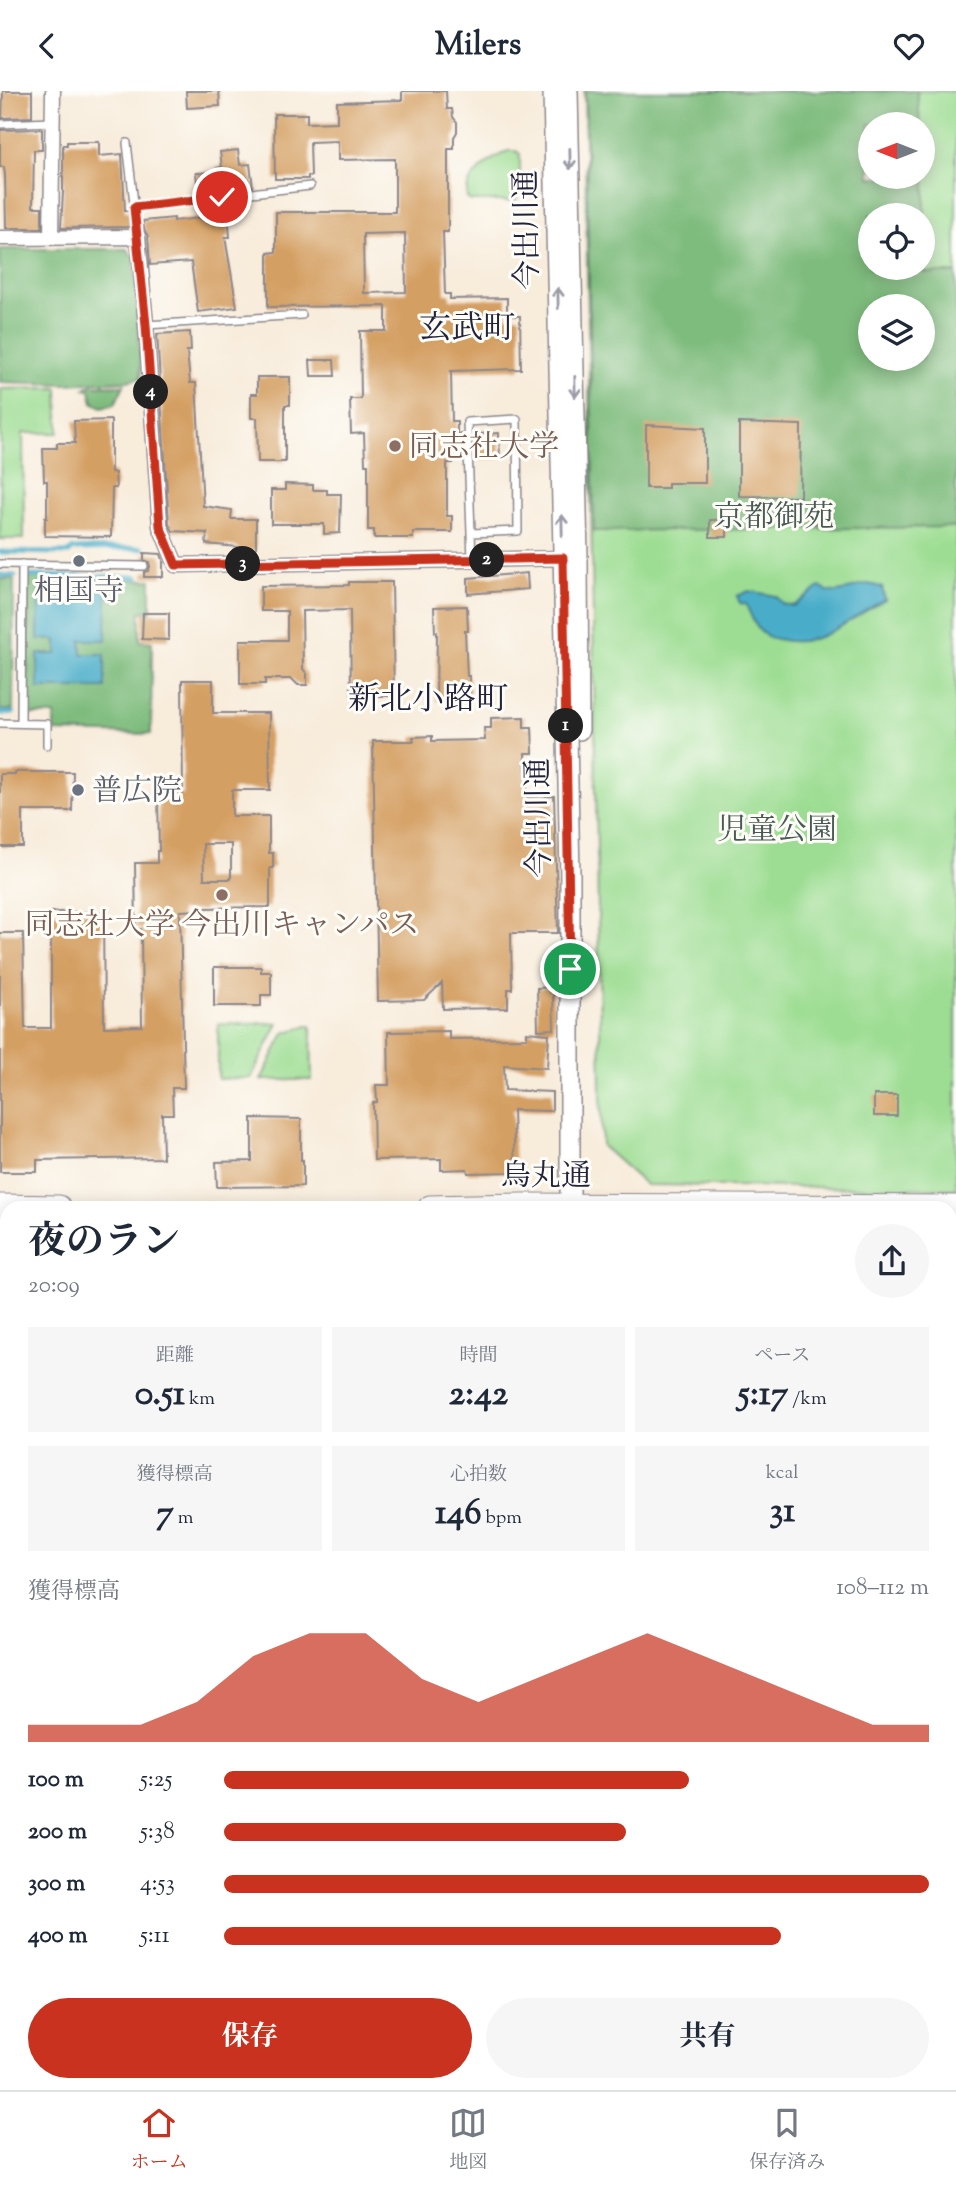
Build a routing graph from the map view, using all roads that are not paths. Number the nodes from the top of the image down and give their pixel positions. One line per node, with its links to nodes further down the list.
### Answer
1 (53, 91): 4 (street)
2 (553, 91): 15 (main road, 今出川通, one-way to 2)
3 (568, 91): 15 (main road, 今出川通, one-way to 15)
4 (53, 122): 5 (lane); 11 (street)
5 (0, 124)
6 (127, 143): 8 (lane)
7 (310, 186): 8 (lane)
8 (134, 207): 9 (lane)
9 (138, 237): 11 (street); 13 (street)
10 (0, 238): 11 (street)
11 (51, 238)
12 (302, 316): 13 (lane)
13 (146, 325): 16 (street)
14 (471, 533): 14 (lane); 16 (lane)
15 (570, 558): 16 (street); 23 (main road, 今出川通)
16 (472, 560)
17 (0, 564): 18 (lane)
18 (22, 564): 19 (lane); 21 (lane)
19 (144, 566)
20 (0, 723): 21 (lane)
21 (21, 723): 22 (lane)
22 (47, 745)
23 (577, 1201)

